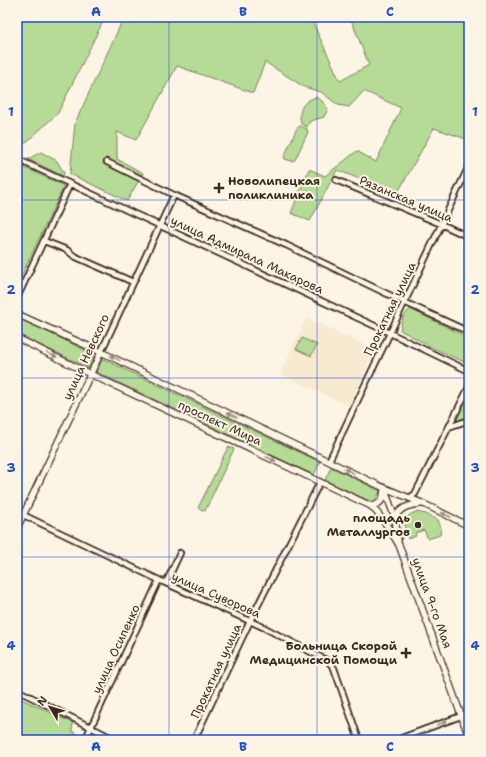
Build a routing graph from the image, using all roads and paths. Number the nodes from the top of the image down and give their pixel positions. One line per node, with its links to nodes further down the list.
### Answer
1 (17, 160): 5 (street, улица Адмирала Макарова)
2 (107, 162): 6 (street)
3 (469, 166): 7 (street, Прокатная улица)
4 (336, 180): 7 (street, Рязанская улица)
5 (70, 184): 8 (street, улица Адмирала Макарова); 10 (street)
6 (174, 195): 8 (street, улица Невского); 13 (street)
7 (441, 224): 9 (street, Рязанская улица); 13 (street, Прокатная улица)
8 (159, 225): 11 (street, улица Невского); 16 (street, улица Адмирала Макарова)
9 (469, 237)
10 (44, 241): 11 (street); 12 (street)
11 (133, 282): 18 (street, улица Невского)
12 (17, 298)
13 (404, 302): 15 (street); 16 (street, Прокатная улица)
14 (17, 314): 18 (main road, проспект Мира)
15 (469, 332)
16 (390, 333): 19 (street, улица Адмирала Макарова); 25 (street, Прокатная улица)
17 (17, 338): 20 (main road, проспект Мира, one-way to 20)
18 (101, 352): 20 (main road, улица Невского); 25 (main road, проспект Мира, one-way to 18)
19 (467, 370): 21 (street)
20 (90, 374): 26 (main road, проспект Мира, one-way to 26); 33 (main road, улица Невского)
21 (469, 376)
22 (469, 387): 24 (street)
23 (469, 420): 24 (street)
24 (449, 427): 28 (street)
25 (329, 461): 27 (main road, проспект Мира, one-way to 25)
26 (320, 482): 30 (main road, проспект Мира); 42 (street, Прокатная улица)
27 (384, 488): 28 (main road, проспект Мира); 30 (main road); 34 (main road)
28 (409, 498): 29 (main road, проспект Мира); 31 (main road)
29 (424, 504): 31 (main road); 35 (main road, one-way to 29)
30 (371, 506): 37 (main road, проспект Мира)
31 (400, 510): 34 (main road)
32 (17, 512): 33 (street, улица Суворова)
33 (23, 515): 36 (main road, улица Невского); 40 (street, улица Суворова)
34 (395, 518): 37 (main road); 38 (main road)
35 (469, 526)
36 (17, 528)
37 (392, 532): 38 (main road, проспект Мира)
38 (399, 545): 45 (main road, улица 9-го Мая)
39 (180, 553): 41 (street)
40 (159, 580): 41 (street, улица Суворова); 46 (street, улица Осипенко)
41 (166, 583): 42 (street, улица Суворова)
42 (250, 621): 50 (street, Прокатная улица); 51 (street, улица Суворова)
43 (17, 690): 46 (street)
44 (469, 713): 45 (main road)
45 (462, 716): 47 (main road, улица 9-го Мая); 52 (street, one-way to 45)
46 (91, 727): 48 (street, улица Осипенко); 49 (street)
47 (469, 737)
48 (85, 740)
49 (116, 740)
50 (194, 740)
51 (359, 740)
52 (396, 740)

